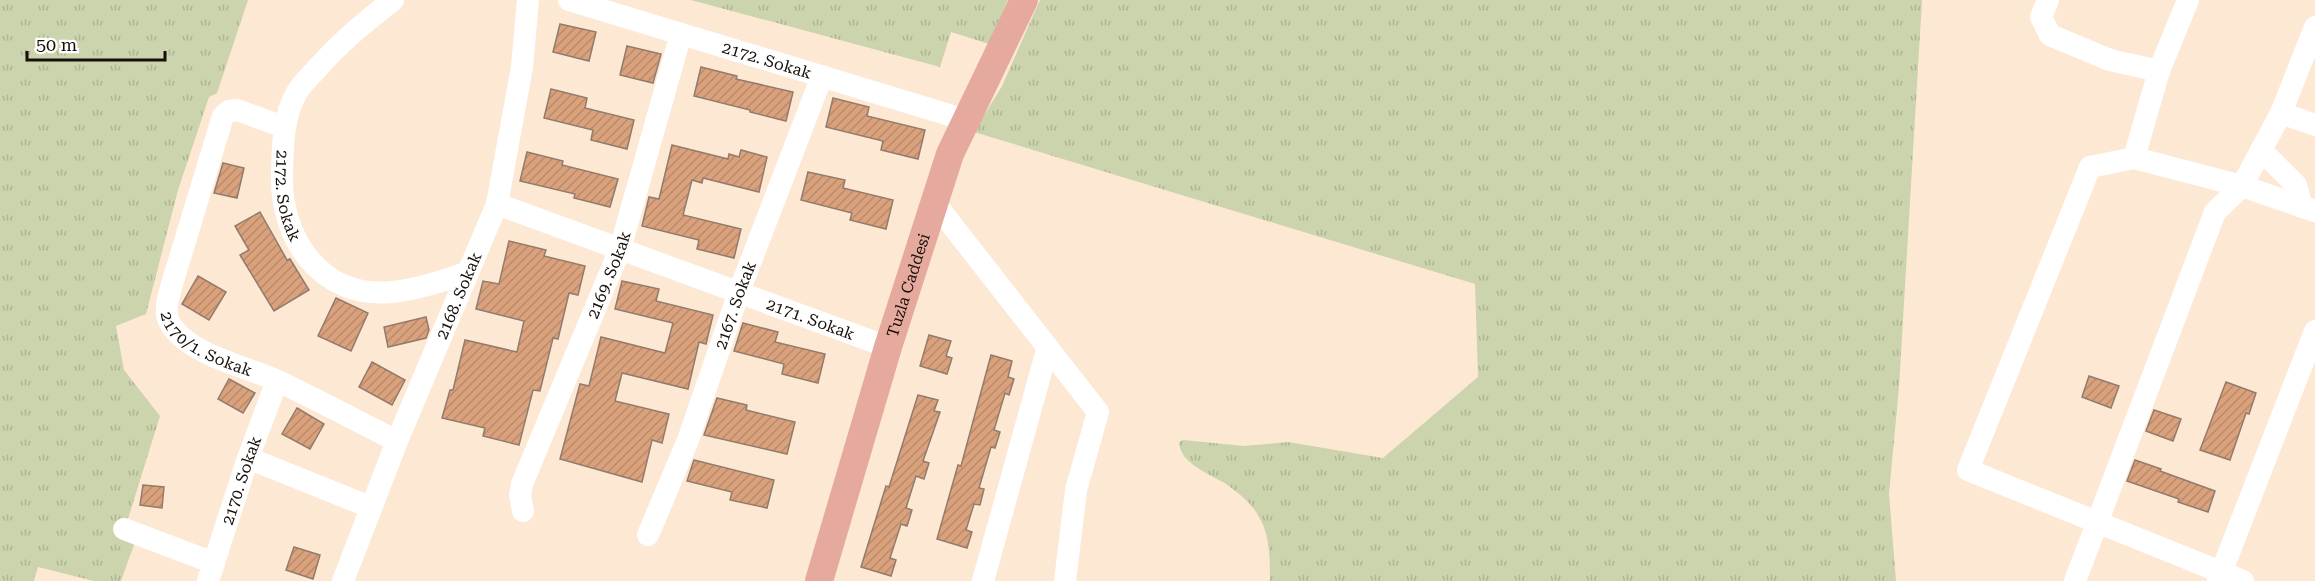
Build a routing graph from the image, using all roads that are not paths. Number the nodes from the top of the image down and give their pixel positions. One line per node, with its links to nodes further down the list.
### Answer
1 (393, 0): 14 (street, 2172. Sokak)
2 (528, 0): 19 (street, 2168. Sokak)
3 (569, 0): 8 (street, 2172. Sokak)
4 (1024, 0): 12 (main road, Tuzla Caddesi)
5 (2048, 0): 9 (street)
6 (2188, 0): 9 (street)
7 (2315, 27): 11 (street)
8 (681, 34): 10 (street, 2172. Sokak); 21 (street, 2169. Sokak)
9 (2159, 72): 16 (street)
10 (822, 76): 12 (street, 2172. Sokak); 23 (street, 2167. Sokak)
11 (2281, 113): 13 (street); 15 (street)
12 (966, 120): 18 (main road, Tuzla Caddesi)
13 (2315, 125)
14 (284, 127): 22 (street, 2172. Sokak); 27 (street, 2170/1. Sokak)
15 (2261, 150): 17 (street); 20 (street)
16 (2134, 158): 17 (street); 32 (street)
17 (2242, 186): 20 (street); 32 (street)
18 (934, 202): 25 (main road, Tuzla Caddesi); 26 (street)
19 (496, 204): 21 (street, 2171. Sokak); 22 (street, 2168. Sokak)
20 (2308, 209)
21 (620, 249): 23 (street, 2171. Sokak); 31 (street, 2169. Sokak)
22 (468, 272): 28 (street, 2168. Sokak)
23 (739, 292): 25 (street, 2171. Sokak); 34 (street, 2167. Sokak)
24 (2315, 331): 36 (street)
25 (888, 347): 38 (main road, Tuzla Caddesi)
26 (1047, 350): 39 (street); 40 (street)
27 (277, 381): 28 (street, 2170/1. Sokak); 29 (street, 2170. Sokak)
28 (397, 441): 30 (street, 2168. Sokak)
29 (248, 458): 30 (street); 35 (street, 2170. Sokak)
30 (370, 507): 37 (street, 2168. Sokak)
31 (523, 511)
32 (2097, 523): 36 (street); 41 (street)
33 (124, 529): 35 (street)
34 (648, 535)
35 (211, 572)
36 (2220, 577): 42 (street)
37 (343, 581)
38 (819, 581)
39 (983, 581)
40 (1065, 581)
41 (2075, 581)
42 (2243, 581)

